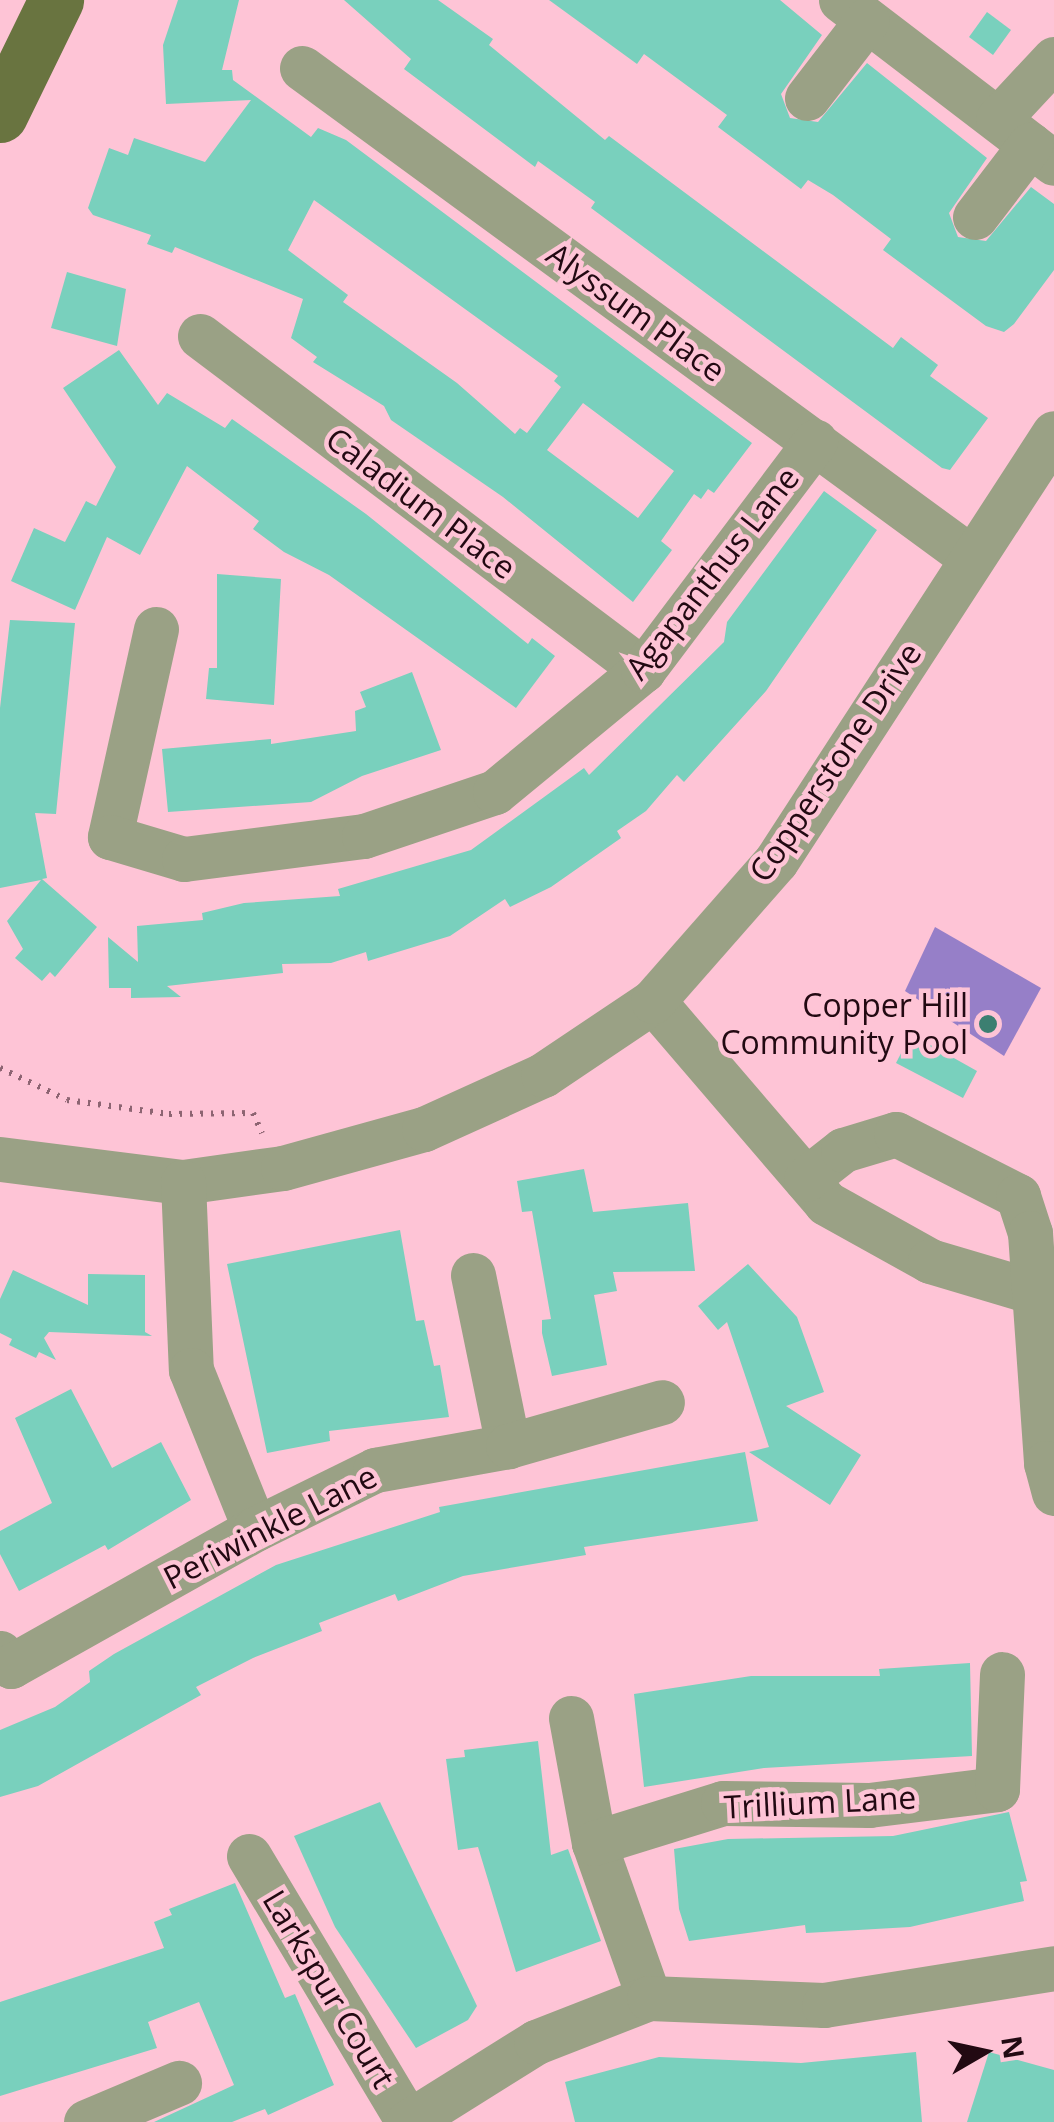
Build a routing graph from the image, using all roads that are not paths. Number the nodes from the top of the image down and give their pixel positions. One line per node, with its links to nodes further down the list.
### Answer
1 (56, 0): 6 (main road)
2 (854, 10): 5 (street); 7 (street)
3 (1054, 59): 7 (street)
4 (302, 68): 11 (street, Alyssum Place)
5 (807, 98)
6 (0, 116)
7 (1027, 142): 8 (street)
8 (975, 217)
9 (200, 336): 14 (street, Caladium Place)
10 (1054, 434): 12 (street, Copperstone Drive)
11 (815, 442): 12 (street, Alyssum Place); 14 (street, Agapanthus Lane)
12 (969, 556): 15 (street, Copperstone Drive)
13 (156, 630): 14 (street, Agapanthus Lane)
14 (643, 670)
15 (653, 1001): 17 (street); 18 (street, Copperstone Drive)
16 (0, 1159): 18 (street, Copperstone Drive)
17 (806, 1179): 20 (street); 20 (street)
18 (183, 1182): 24 (street)
19 (473, 1274): 22 (street)
20 (1045, 1297): 23 (street)
21 (662, 1402): 22 (street, Periwinkle Lane)
22 (508, 1446): 24 (street, Periwinkle Lane)
23 (1054, 1493)
24 (256, 1529): 25 (street, Periwinkle Lane)
25 (6, 1660)
26 (1002, 1674): 28 (street, Trillium Lane)
27 (571, 1718): 28 (street)
28 (594, 1843): 31 (street)
29 (249, 1856): 34 (street, Larkspur Court)
30 (1054, 1968): 31 (street)
31 (648, 1998): 34 (street)
32 (179, 2083): 33 (street)
33 (86, 2122)
34 (408, 2122)

